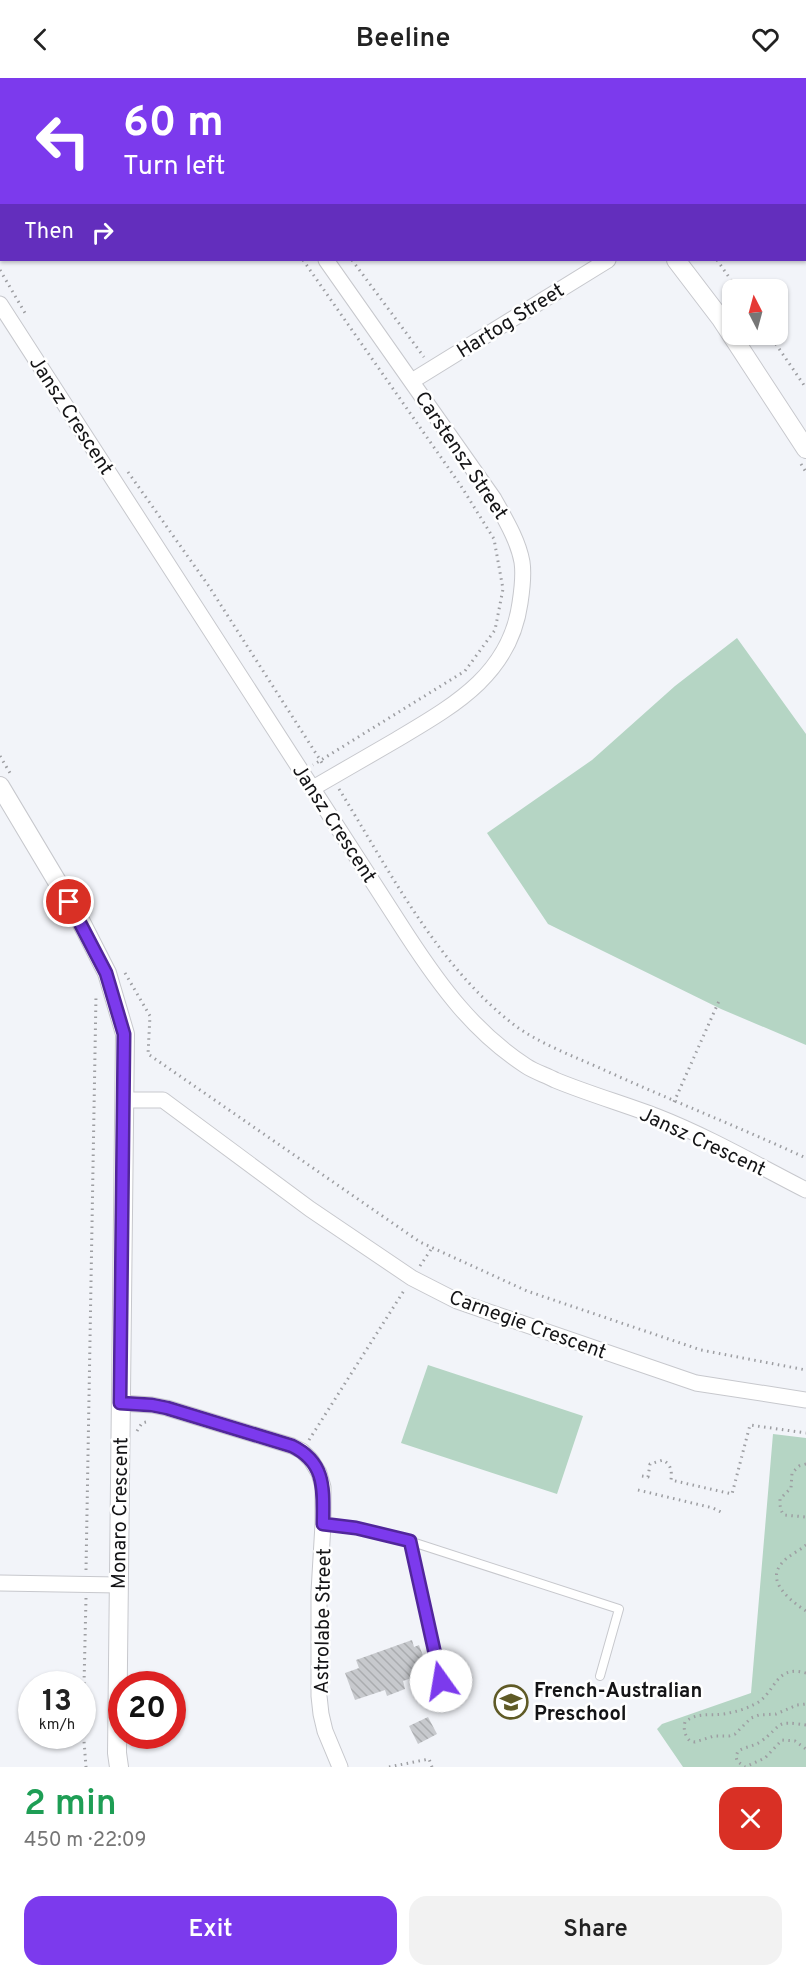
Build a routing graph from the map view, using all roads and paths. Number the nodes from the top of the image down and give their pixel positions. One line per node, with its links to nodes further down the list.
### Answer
1 (304, 261): 15 (path)
2 (327, 261): 11 (street, Carstensz Street)
3 (353, 261): 10 (path)
4 (606, 261): 10 (street, Hartog Street)
5 (677, 261): 13 (street)
6 (718, 261): 7 (path)
7 (730, 279)
8 (0, 304): 15 (street, Jansz Crescent)
9 (777, 345): 12 (path)
10 (432, 368): 11 (street, Hartog Street)
11 (412, 381): 17 (street, Carstensz Street)
12 (806, 388)
13 (806, 449)
14 (0, 756): 16 (path)
15 (302, 772): 17 (street, Jansz Crescent)
16 (6, 781): 21 (street, Monaro Crescent)
17 (313, 788): 23 (street, Jansz Crescent)
18 (121, 966): 24 (path)
19 (96, 993): 42 (path)
20 (719, 1001): 22 (path)
21 (124, 1100): 25 (street, Carnegie Crescent); 28 (street, Monaro Crescent)
22 (674, 1102)
23 (806, 1190)
24 (432, 1248): 25 (path); 26 (path)
25 (412, 1278): 27 (street, Carnegie Crescent); 32 (path)
26 (806, 1371)
27 (806, 1400)
28 (120, 1403): 32 (street); 43 (street, Monaro Crescent)
29 (156, 1419): 31 (path)
30 (806, 1433): 34 (path)
31 (133, 1437)
32 (302, 1451): 38 (street, Astrolabe Street)
33 (806, 1464): 37 (path)
34 (642, 1476)
35 (638, 1490): 36 (path)
36 (721, 1512)
37 (806, 1517)
38 (323, 1524): 39 (lane); 53 (street, Astrolabe Street)
39 (410, 1541): 46 (lane); 47 (lane)
40 (806, 1545): 44 (path)
41 (0, 1583): 42 (street)
42 (86, 1585): 43 (street); 51 (path)
43 (118, 1585): 52 (street, Monaro Crescent)
44 (806, 1611)
45 (806, 1672): 48 (path)
46 (600, 1676)
47 (441, 1681)
48 (806, 1704)
49 (806, 1725): 50 (path)
50 (806, 1749)
51 (86, 1767)
52 (119, 1767)
53 (340, 1767)
54 (389, 1767): 55 (path)
55 (432, 1767)

